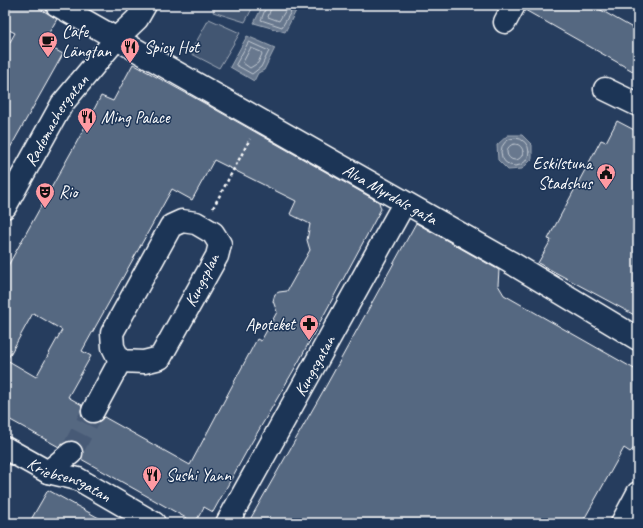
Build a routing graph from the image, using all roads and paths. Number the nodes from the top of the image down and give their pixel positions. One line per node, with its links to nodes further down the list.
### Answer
1 (57, 5): 3 (street, Alva Myrdals gata)
2 (144, 5): 3 (street, Rademachergatan)
3 (116, 39): 6 (street, Alva Myrdals gata); 7 (street, Rademachergatan)
4 (605, 89): 5 (street)
5 (638, 106)
6 (260, 121): 9 (path); 10 (street, Alva Myrdals gata)
7 (5, 207)
8 (401, 209): 18 (street, Kungsgatan)
9 (203, 227): 11 (street, Kungsplan); 11 (street, Kungsplan)
10 (638, 339)
11 (120, 361): 12 (street)
12 (93, 411)
13 (5, 448): 15 (street, Kriebsensgatan)
14 (71, 453): 15 (street)
15 (48, 472): 17 (street, Kriebsensgatan)
16 (638, 493): 19 (street)
17 (154, 523)
18 (227, 523)
19 (622, 523)

